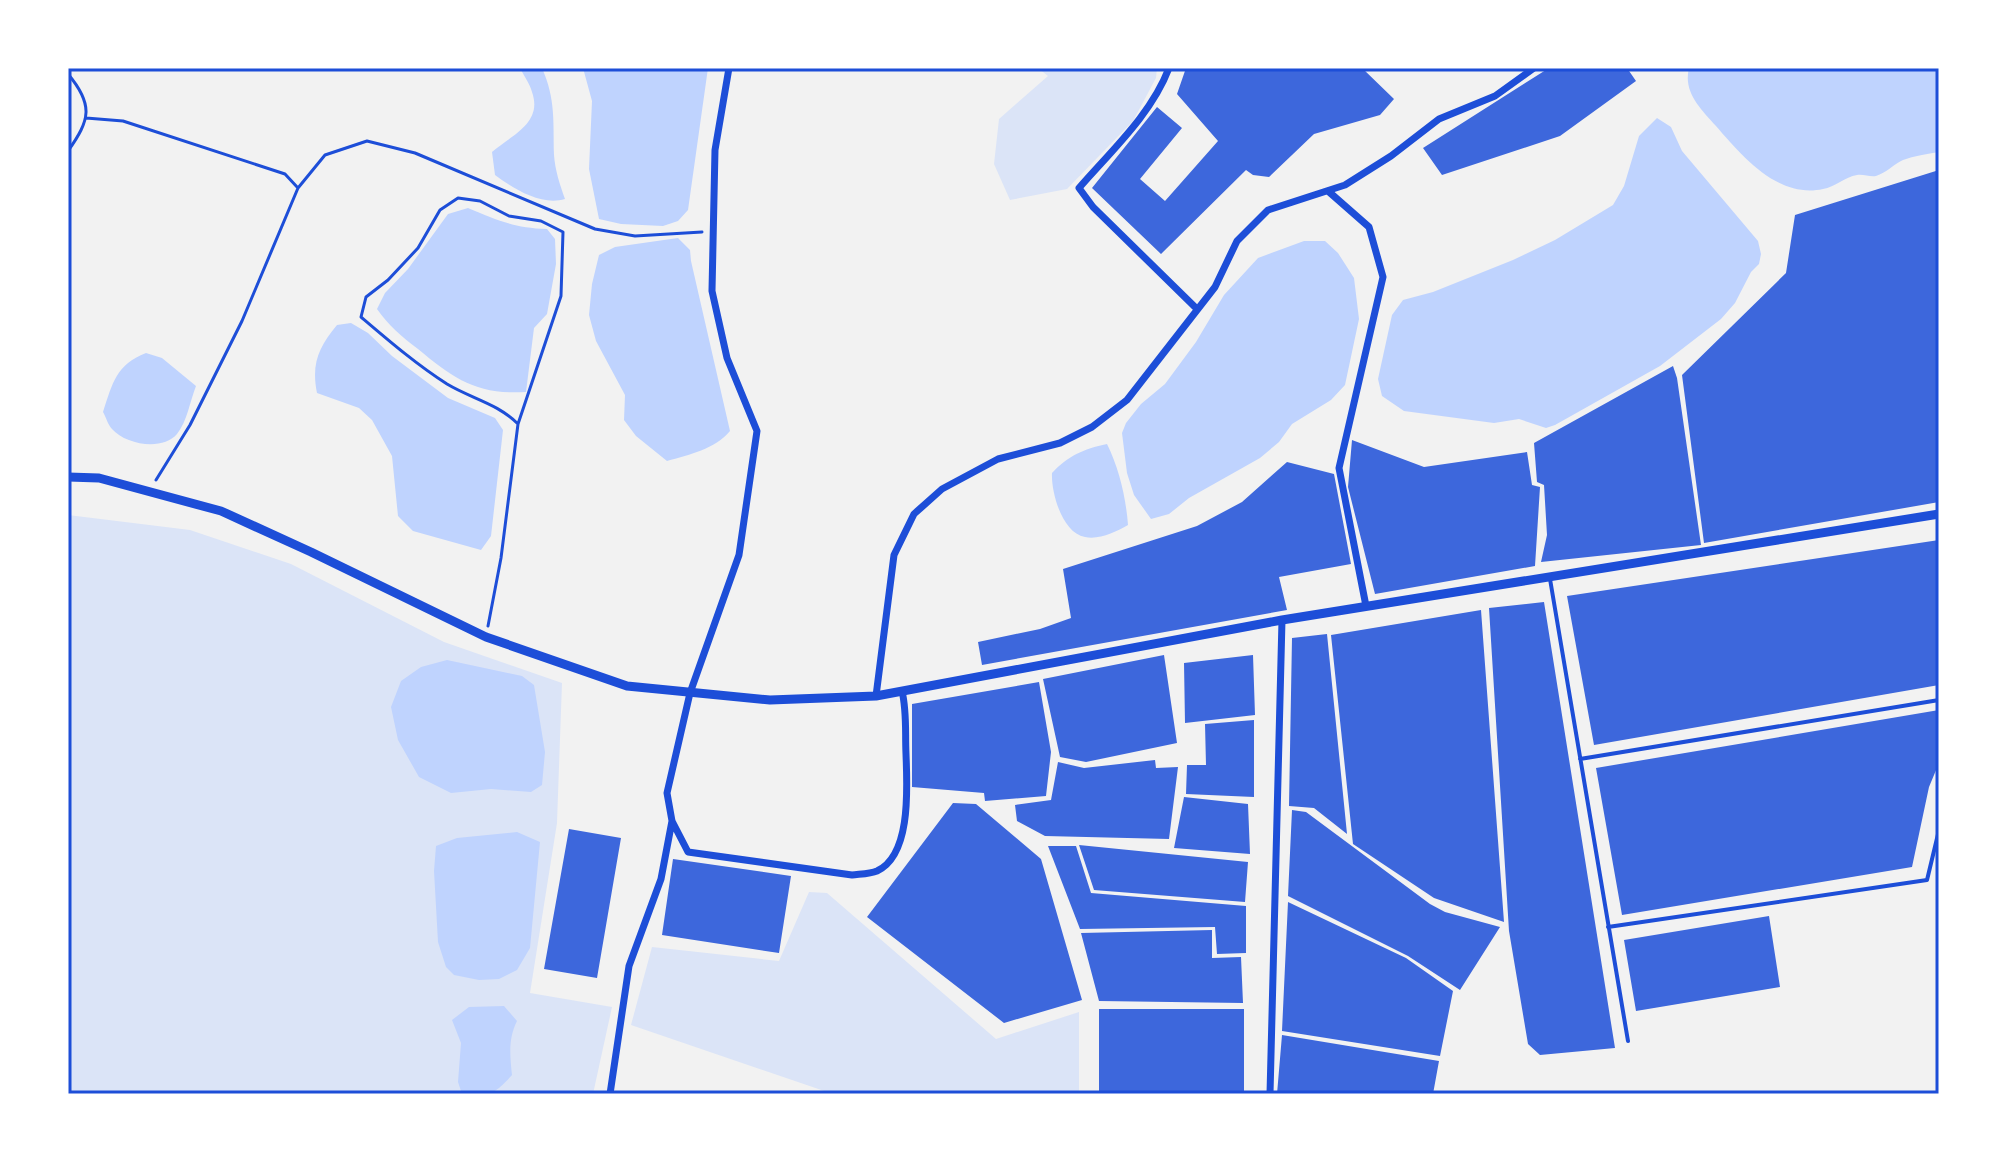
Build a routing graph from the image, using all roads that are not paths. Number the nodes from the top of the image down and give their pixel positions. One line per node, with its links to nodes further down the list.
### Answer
1 (729, 68): 12 (street)
2 (1169, 68): 5 (street)
3 (1534, 68): 4 (street)
4 (1328, 191): 5 (street); 9 (street)
5 (1197, 309): 13 (street)
6 (68, 477): 12 (street)
7 (1939, 514): 8 (street)
8 (1550, 577): 9 (street); 15 (lane)
9 (1366, 606): 10 (street)
10 (1282, 620): 11 (street); 21 (street)
11 (902, 691): 13 (street); 16 (street)
12 (690, 693): 13 (street); 16 (street)
13 (876, 696)
14 (1939, 700): 15 (lane)
15 (1580, 759): 18 (lane)
16 (672, 821): 20 (street)
17 (1939, 830): 18 (lane)
18 (1608, 927): 19 (lane)
19 (1628, 1041)
20 (610, 1094)
21 (1270, 1094)

